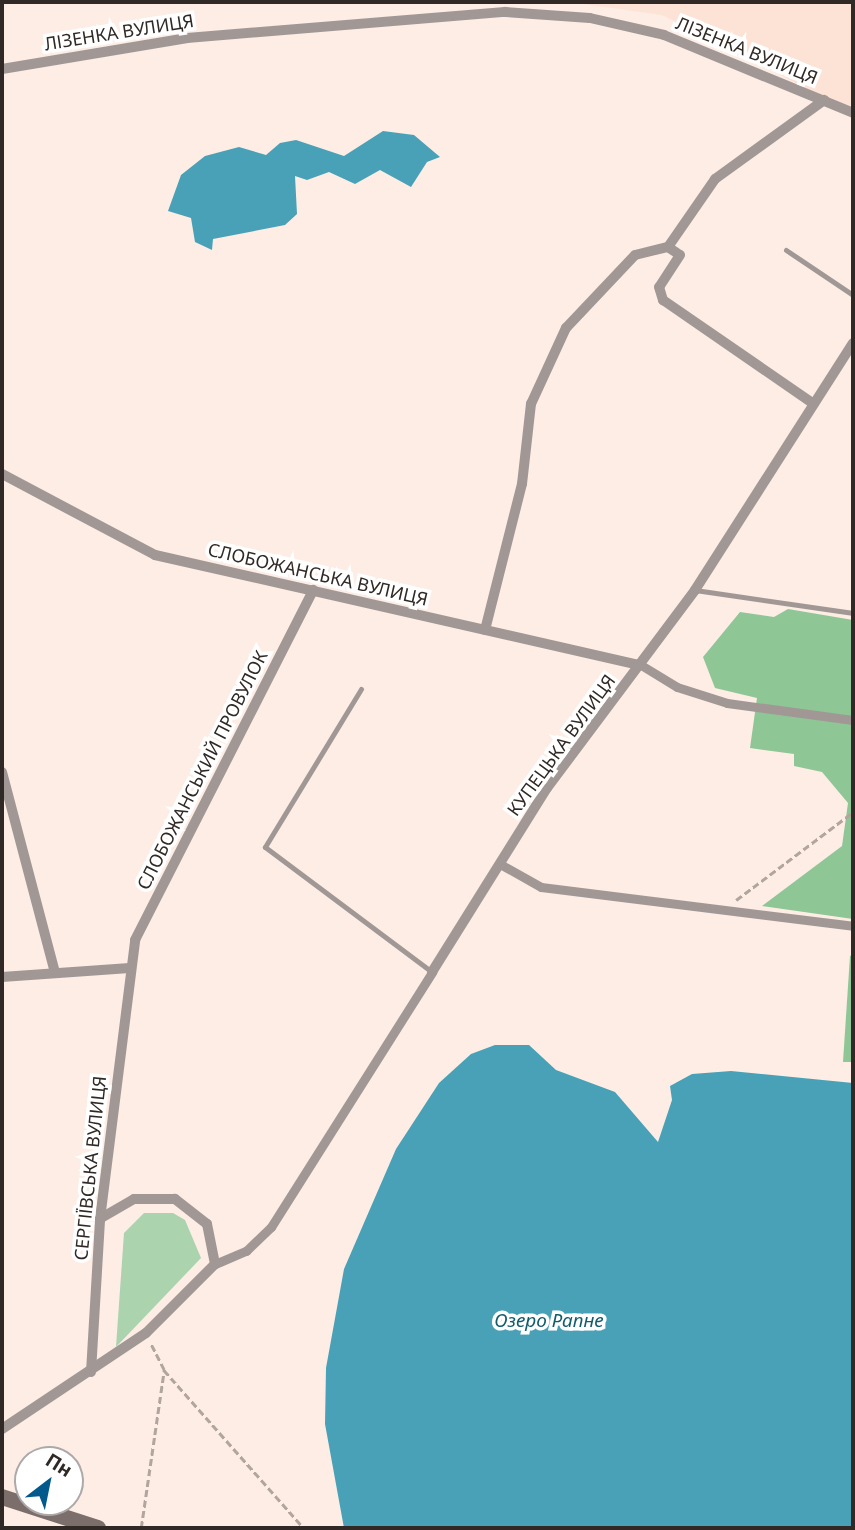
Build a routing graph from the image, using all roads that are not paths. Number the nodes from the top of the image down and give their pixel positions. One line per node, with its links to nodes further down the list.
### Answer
1 (2, 69): 2 (street, ЛІЗЕНКА ВУЛИЦЯ)
2 (824, 100): 3 (street, ЛІЗЕНКА ВУЛИЦЯ); 4 (street)
3 (853, 113)
4 (668, 247): 8 (street); 13 (street)
5 (786, 250): 6 (lane)
6 (853, 295)
7 (853, 343): 8 (street, КУПЕЦЬКА ВУЛИЦЯ)
8 (814, 404): 11 (street, КУПЕЦЬКА ВУЛИЦЯ)
9 (2, 474): 10 (street, СЛОБОЖАНСЬКА ВУЛИЦЯ)
10 (313, 590): 13 (street, СЛОБОЖАНСЬКА ВУЛИЦЯ); 20 (street, СЛОБОЖАНСЬКИЙ ПРОВУЛОК)
11 (695, 590): 12 (lane); 14 (street, КУПЕЦЬКА ВУЛИЦЯ)
12 (853, 613)
13 (485, 630): 14 (street, СЛОБОЖАНСЬКА ВУЛИЦЯ)
14 (641, 665): 16 (street); 18 (street, КУПЕЦЬКА ВУЛИЦЯ)
15 (361, 689): 21 (lane)
16 (853, 720)
17 (2, 772): 22 (street)
18 (500, 864): 19 (street); 21 (street, КУПЕЦЬКА ВУЛИЦЯ)
19 (853, 926)
20 (130, 968): 22 (street); 24 (street, СЕРГІЇВСЬКА ВУЛИЦЯ)
21 (432, 972): 25 (street, КУПЕЦЬКА ВУЛИЦЯ)
22 (55, 973): 23 (street)
23 (2, 977)
24 (100, 1219): 25 (street); 26 (street, СЕРГІЇВСЬКА ВУЛИЦЯ)
25 (215, 1264): 26 (street)
26 (91, 1372): 27 (street)
27 (2, 1429)
28 (2, 1497): 29 (main road)
29 (98, 1528)

